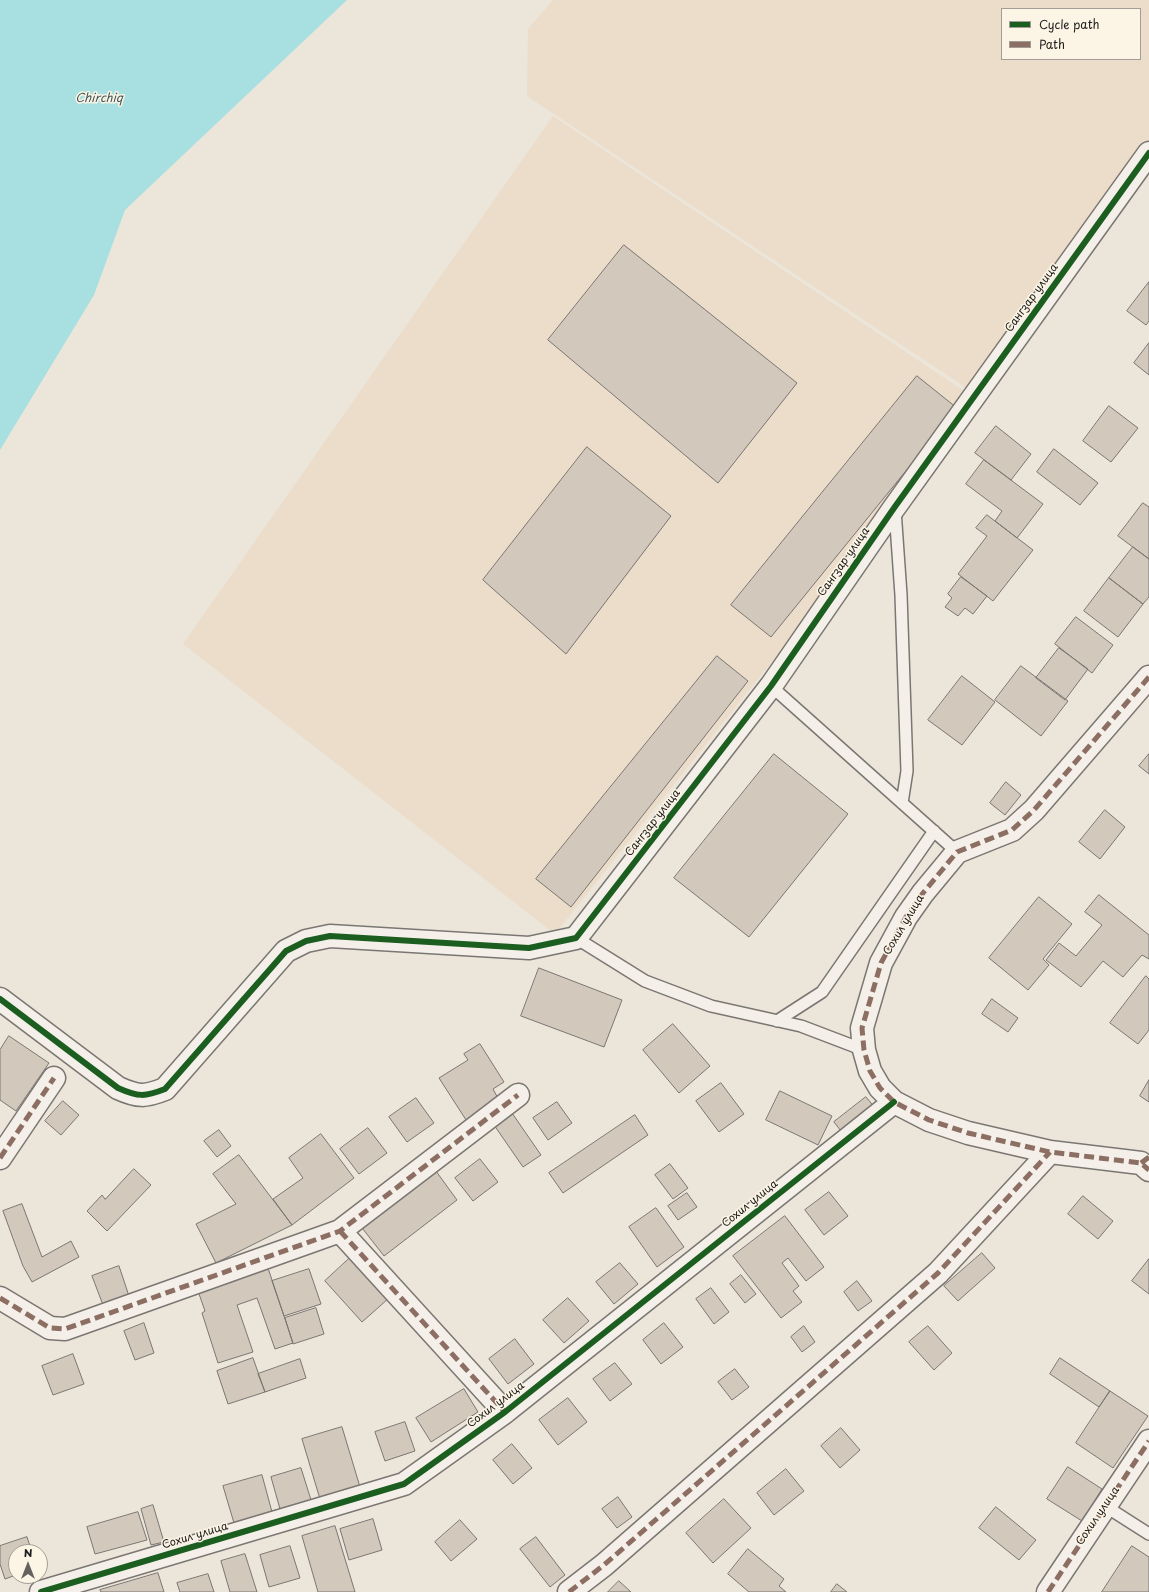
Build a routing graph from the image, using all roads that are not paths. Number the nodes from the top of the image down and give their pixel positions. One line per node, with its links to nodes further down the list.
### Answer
1 (1149, 153): 2 (street, Сангзар улица)
2 (894, 508): 4 (street, Сангзар улица); 5 (lane)
3 (1149, 677): 7 (street, Сохил улица)
4 (771, 686): 5 (lane); 8 (street, Сангзар улица)
5 (902, 803): 6 (lane)
6 (934, 831): 7 (lane); 10 (lane)
7 (957, 852): 11 (street, Сохил улица)
8 (576, 938): 9 (street); 10 (lane)
9 (0, 999)
10 (777, 1021): 11 (lane)
11 (864, 1050): 14 (street, Сохил улица)
12 (54, 1078): 16 (street)
13 (518, 1095): 18 (street)
14 (894, 1102): 15 (street); 20 (street, Сохил улица)
15 (1050, 1152): 17 (street); 25 (street)
16 (0, 1158)
17 (1146, 1163)
18 (340, 1230): 19 (street); 20 (street)
19 (0, 1298)
20 (505, 1412): 24 (street, Сохил улица)
21 (1149, 1441): 22 (street, Сохил улица)
22 (1105, 1506): 23 (lane); 26 (street, Сохил улица)
23 (1149, 1534)
24 (41, 1592)
25 (569, 1592)
26 (1048, 1592)

